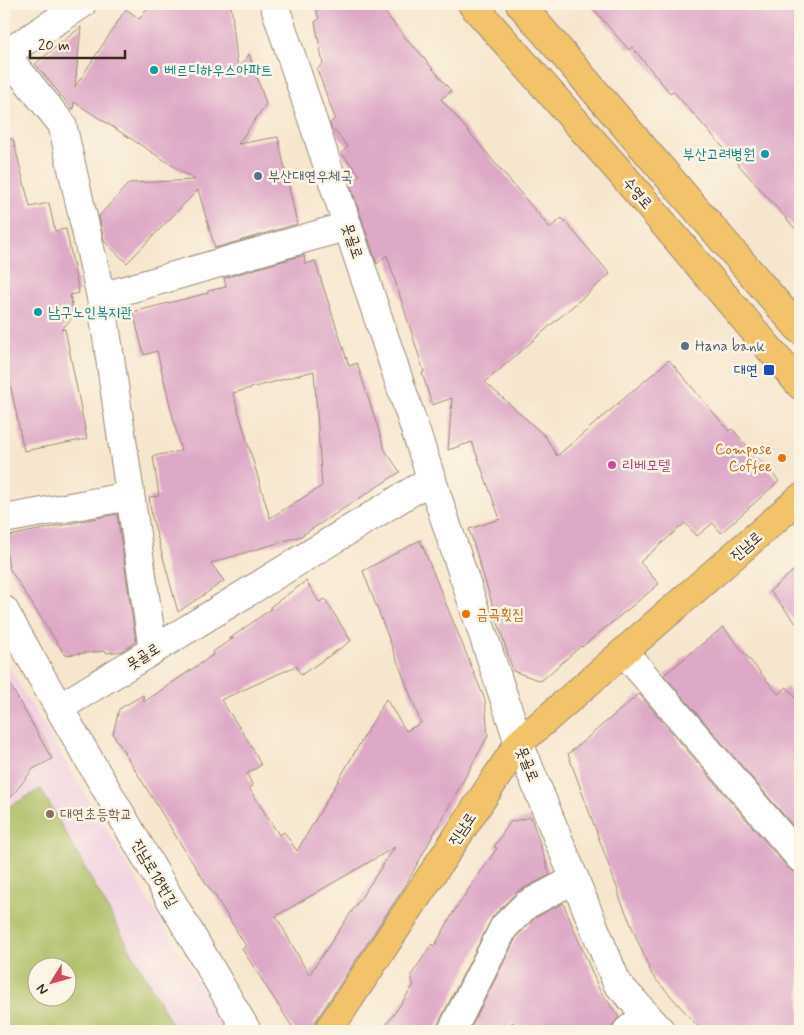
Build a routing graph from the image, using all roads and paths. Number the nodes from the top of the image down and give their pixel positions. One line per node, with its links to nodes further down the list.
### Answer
1 (82, 4): 5 (street)
2 (274, 4): 6 (street, 못골로)
3 (472, 4): 9 (main road, 수영로)
4 (528, 6): 8 (main road)
5 (4, 55): 7 (street)
6 (348, 226): 7 (street); 10 (street, 못골로)
7 (101, 297): 11 (street)
8 (800, 330)
9 (800, 385)
10 (432, 478): 15 (street, 못골로); 18 (street, 못골로)
11 (130, 496): 13 (street); 15 (street)
12 (800, 498): 16 (main road, 진남로)
13 (4, 519)
14 (4, 610): 17 (street, 진남로18번길)
15 (153, 650): 17 (street, 못골로)
16 (625, 653): 18 (main road, 진남로); 19 (street)
17 (59, 708): 22 (street, 진남로18번길)
18 (520, 743): 20 (street, 못골로); 23 (main road, 진남로)
19 (800, 858)
20 (575, 879): 21 (street, 못골로); 24 (street)
21 (645, 1026)
22 (247, 1031)
23 (328, 1031)
24 (452, 1031)

